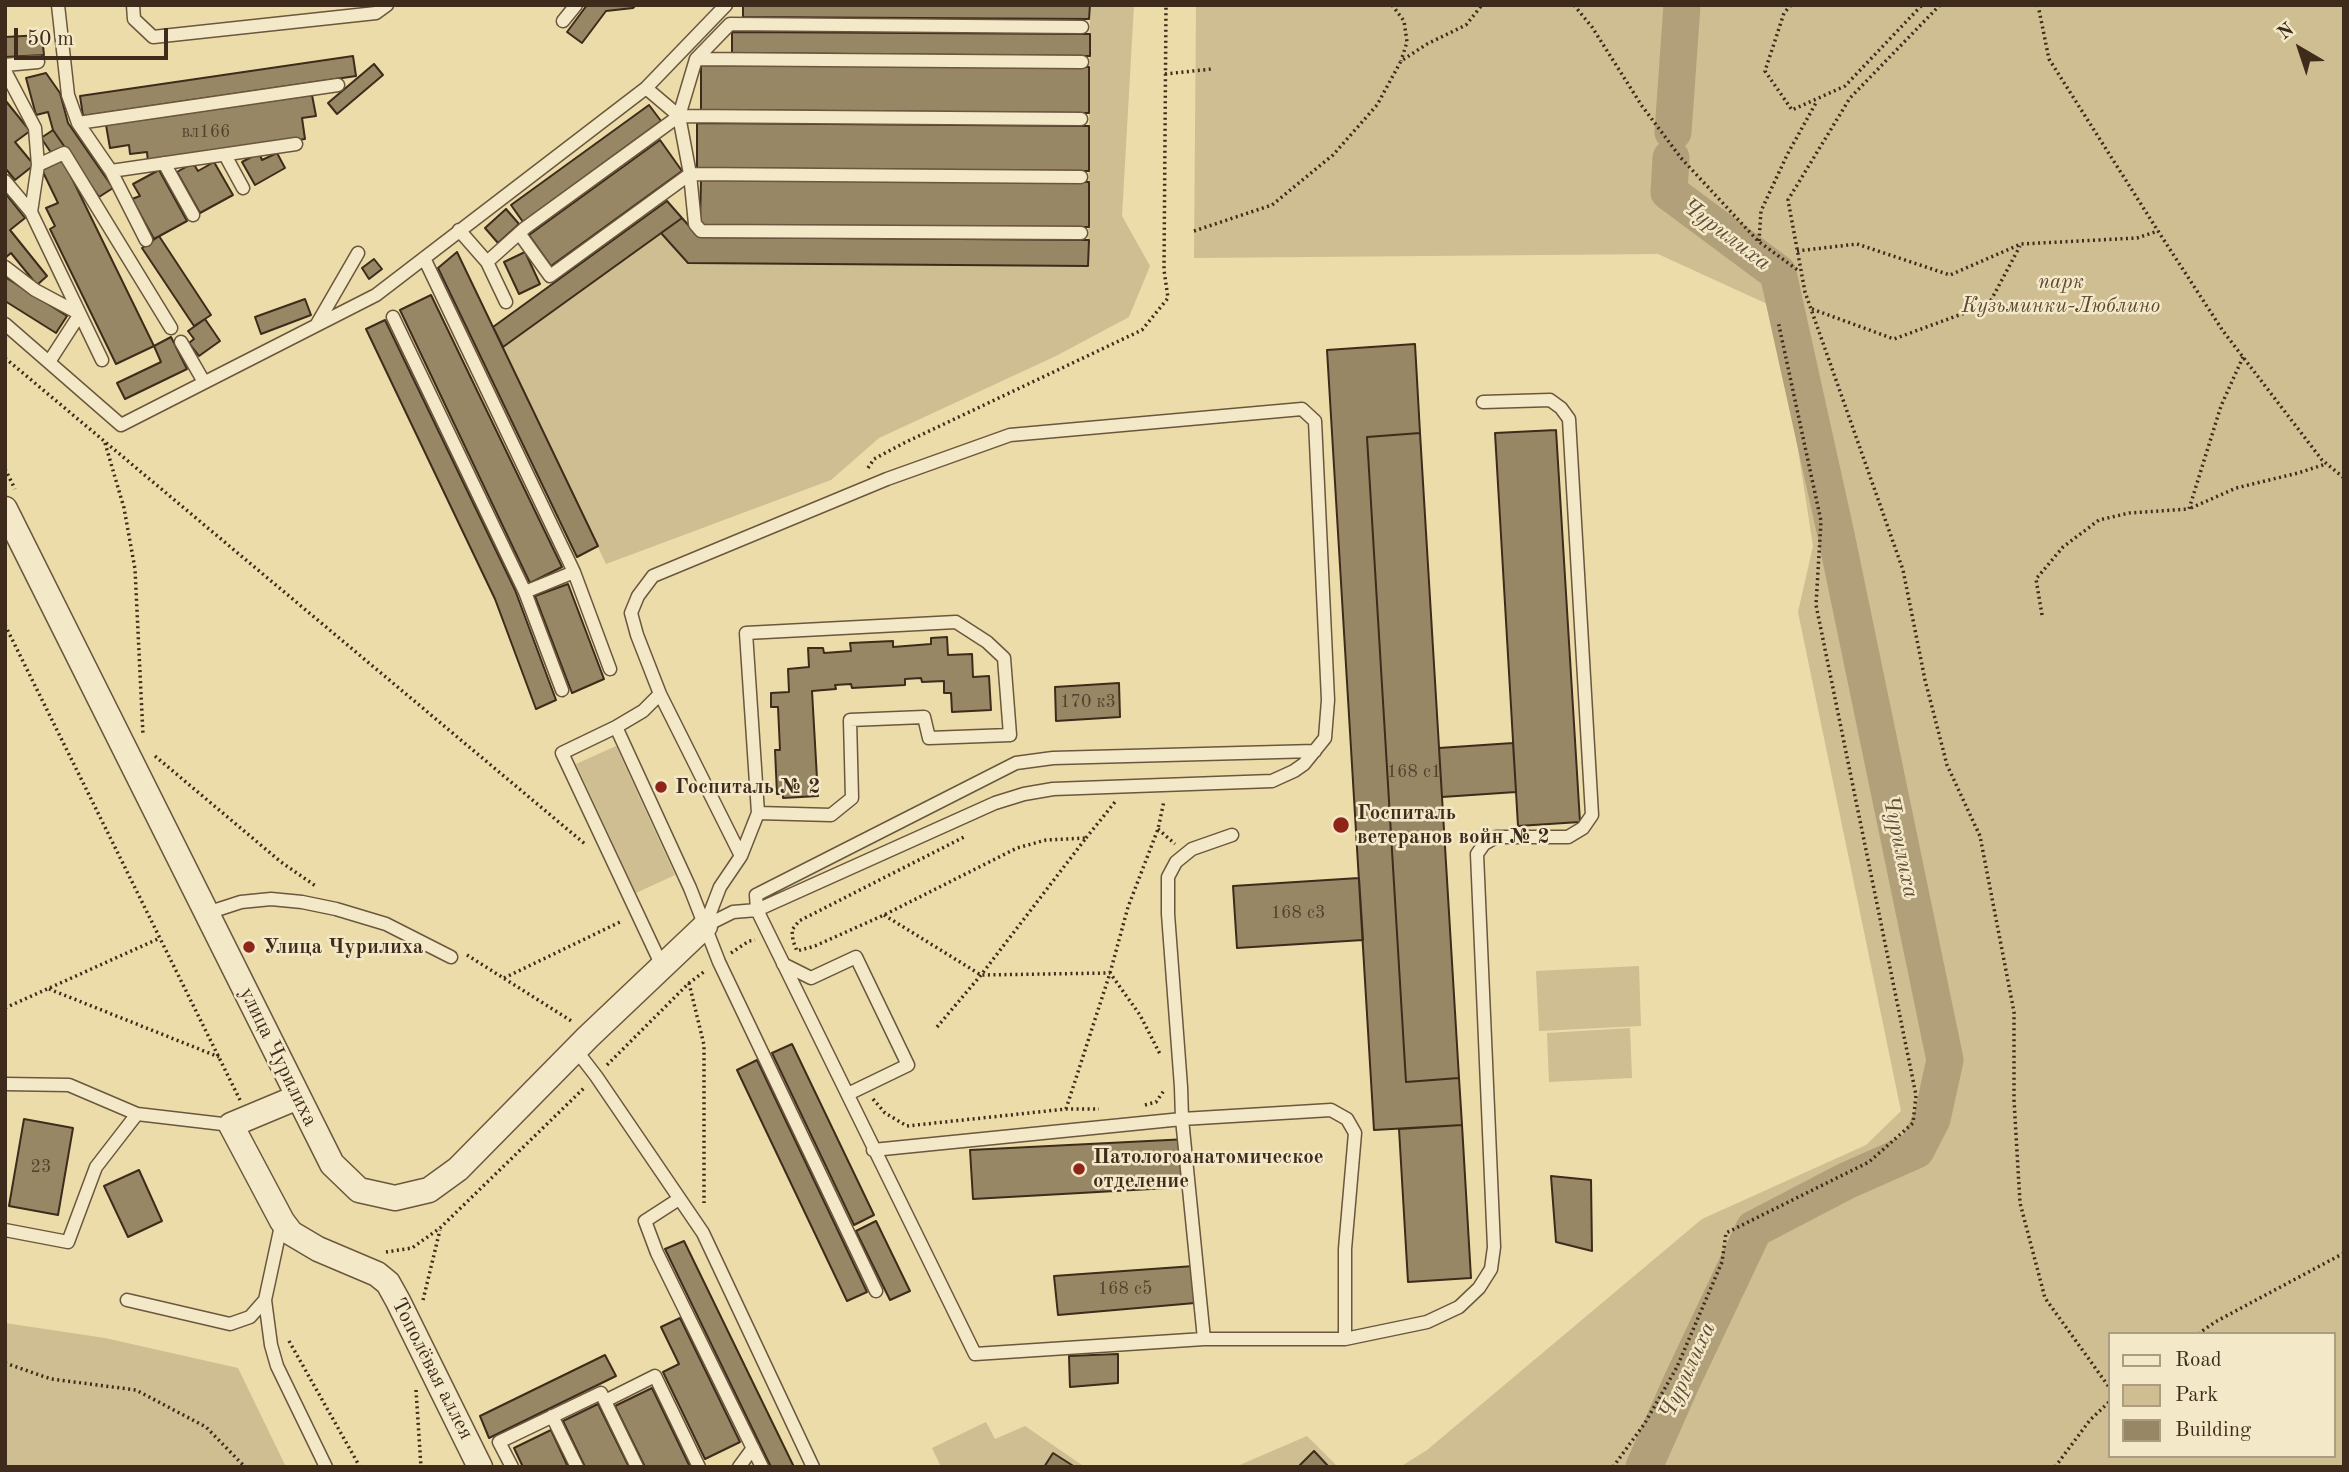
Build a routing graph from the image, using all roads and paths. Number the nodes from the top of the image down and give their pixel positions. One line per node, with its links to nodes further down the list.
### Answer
1 (58, 5): 29 (lane)
2 (133, 5): 3 (lane)
3 (387, 5)
4 (576, 5): 14 (lane)
5 (726, 5): 25 (lane)
6 (1166, 5): 23 (path)
7 (1392, 5): 17 (path)
8 (1482, 5): 17 (path)
9 (1574, 5): 47 (path)
10 (1791, 5): 26 (path)
11 (1922, 5): 26 (path)
12 (1940, 5): 49 (path)
13 (2038, 5): 43 (path)
14 (563, 21)
15 (1082, 27): 16 (lane)
16 (696, 59): 19 (lane); 27 (lane)
17 (1401, 61): 42 (path)
18 (38, 62): 20 (lane)
19 (1082, 62)
20 (5, 65)
21 (1212, 69): 23 (path)
22 (5, 71): 33 (lane)
23 (1165, 74): 74 (path)
24 (338, 85): 29 (lane)
25 (646, 89): 27 (lane); 41 (lane)
26 (1818, 99): 47 (path)
27 (679, 117): 28 (lane); 35 (lane); 44 (lane)
28 (1082, 119)
29 (78, 123): 34 (lane)
30 (296, 144): 31 (lane)
31 (225, 155): 32 (lane); 38 (lane)
32 (164, 163): 34 (lane); 40 (lane)
33 (38, 165): 39 (lane); 62 (lane)
34 (111, 171): 46 (lane)
35 (690, 174): 36 (lane); 44 (lane); 45 (lane)
36 (1081, 177)
37 (5, 181): 39 (lane)
38 (243, 188)
39 (31, 212): 57 (lane)
40 (193, 215)
41 (459, 230): 51 (lane); 52 (lane)
42 (1194, 231)
43 (2158, 231): 48 (path); 65 (path)
44 (519, 233): 52 (lane)
45 (1081, 233)
46 (146, 240)
47 (1758, 241): 54 (path)
48 (2021, 244): 49 (path); 56 (path)
49 (1797, 251): 54 (path)
50 (358, 253): 61 (lane)
51 (424, 258): 61 (lane); 77 (lane)
52 (487, 262): 55 (lane)
53 (5, 267): 57 (lane)
54 (1801, 272): 56 (path)
55 (506, 302)
56 (1811, 309): 150 (path)
57 (80, 314): 66 (lane); 67 (lane)
58 (393, 317): 78 (lane)
59 (1778, 320): 167 (path)
60 (5, 324): 67 (lane)
61 (317, 324): 68 (lane)
62 (171, 328)
63 (181, 342): 68 (lane)
64 (5, 358): 70 (path)
65 (2243, 358): 71 (path); 76 (path)
66 (103, 360)
67 (49, 362): 68 (lane)
68 (204, 382)
69 (1483, 402): 147 (lane)
70 (105, 443): 85 (path); 94 (path)
71 (2327, 464): 73 (path); 76 (path)
72 (5, 469): 75 (path)
73 (2344, 478)
74 (852, 494): 83 (lane); 86 (lane)
75 (11, 501): 98 (street, улица Чурилиха)
76 (2189, 509): 79 (path)
77 (574, 572): 78 (lane); 81 (lane)
78 (525, 592): 82 (lane)
79 (2042, 615)
80 (5, 625): 104 (path)
81 (610, 669)
82 (562, 690)
83 (660, 694): 84 (lane); 95 (lane)
84 (616, 727): 101 (lane); 109 (lane)
85 (138, 735)
86 (1315, 751): 97 (lane); 97 (lane)
87 (155, 756): 96 (path)
88 (1165, 795): 110 (path)
89 (1106, 798): 93 (path)
90 (758, 813): 90 (lane); 95 (lane)
91 (1232, 835): 130 (lane)
92 (966, 836): 102 (path)
93 (1086, 838): 99 (path); 111 (path)
94 (586, 845)
95 (741, 856): 101 (lane)
96 (312, 890)
97 (757, 909): 101 (lane); 103 (lane)
98 (206, 913): 106 (lane); 126 (street, улица Чурилиха)
99 (884, 915): 105 (path); 111 (path)
100 (627, 918): 112 (path)
101 (705, 926): 107 (lane); 109 (street, улица Чурилиха)
102 (792, 930): 103 (path); 105 (path)
103 (770, 936): 107 (path); 108 (lane)
104 (160, 938): 115 (path); 120 (path)
105 (797, 951): 113 (path)
106 (456, 954): 112 (path)
107 (719, 962): 114 (path); 140 (lane)
108 (783, 964): 113 (lane); 125 (lane)
109 (662, 966): 119 (street, улица Чурилиха)
110 (1110, 973): 111 (path); 121 (path); 127 (path)
111 (981, 975): 118 (path)
112 (504, 978): 117 (path)
113 (811, 978): 124 (lane)
114 (689, 983): 122 (path); 137 (path)
115 (49, 989): 116 (path); 120 (path)
116 (5, 1008)
117 (578, 1026)
118 (937, 1027)
119 (576, 1050): 122 (lane); 126 (street, улица Чурилиха)
120 (220, 1058): 131 (path)
121 (1164, 1062)
122 (596, 1076): 133 (lane); 135 (path)
123 (5, 1084): 129 (lane)
124 (863, 1087): 125 (lane); 127 (path)
125 (848, 1094): 132 (lane)
126 (298, 1097): 131 (street)
127 (1066, 1109): 128 (path)
128 (1103, 1109)
129 (137, 1114): 131 (lane); 136 (lane)
130 (1182, 1119): 132 (lane); 146 (lane); 147 (lane)
131 (240, 1121): 134 (street, Тополёвая аллея)
132 (873, 1150): 146 (lane)
133 (679, 1199): 137 (lane); 154 (lane)
134 (282, 1220): 142 (lane); 143 (street, Тополёвая аллея)
135 (440, 1228): 138 (path); 143 (path)
136 (5, 1230)
137 (704, 1233): 166 (lane)
138 (382, 1253)
139 (2344, 1254): 144 (path)
140 (876, 1291)
141 (127, 1300): 142 (lane)
142 (265, 1300): 156 (lane)
143 (413, 1330): 159 (street, Тополёвая аллея)
144 (2201, 1332)
145 (285, 1335): 157 (path)
146 (1204, 1339): 147 (lane)
147 (1345, 1339)
148 (5, 1363): 155 (path)
149 (416, 1385): 158 (path)
150 (2108, 1386)
151 (605, 1401): 153 (lane); 162 (lane); 163 (lane)
152 (2108, 1403): 168 (path)
153 (552, 1416): 160 (lane); 161 (lane)
154 (752, 1448): 164 (lane); 165 (lane)
155 (245, 1467)
156 (326, 1467)
157 (360, 1467)
158 (421, 1467)
159 (480, 1467)
160 (512, 1467)
161 (577, 1467)
162 (637, 1467)
163 (699, 1467)
164 (739, 1467)
165 (762, 1467)
166 (814, 1467)
167 (1613, 1467)
168 (2054, 1467)

